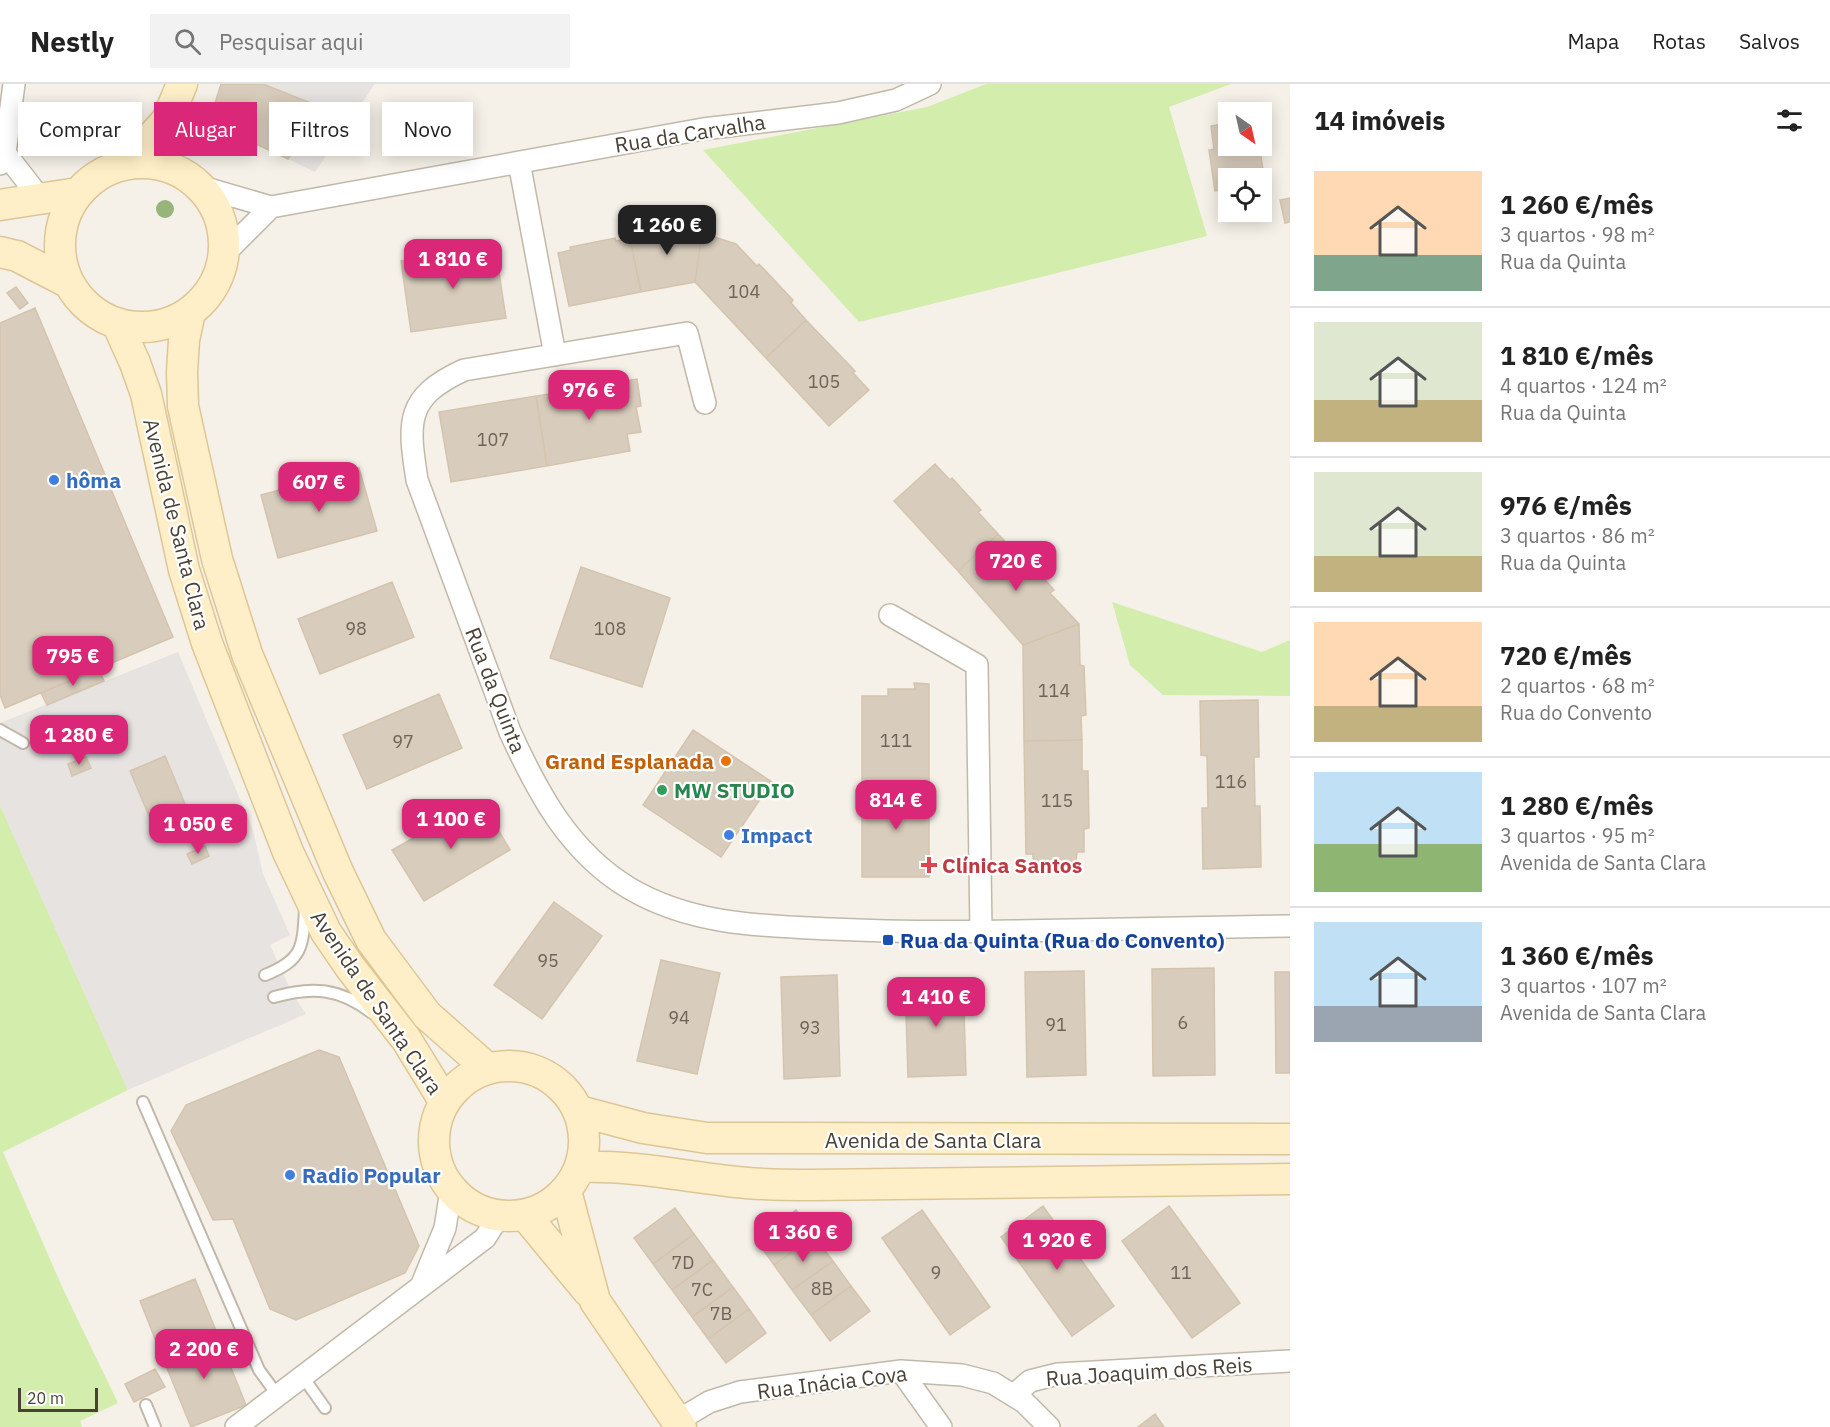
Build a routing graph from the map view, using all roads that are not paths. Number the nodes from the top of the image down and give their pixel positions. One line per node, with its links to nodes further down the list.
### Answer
1 (14, 84): 7 (street)
2 (182, 84): 4 (main road)
3 (930, 84): 8 (street, Rua da Carvalha)
4 (174, 102)
5 (154, 134): 9 (main road)
6 (183, 156): 10 (main road)
7 (3, 158): 12 (street)
8 (519, 162): 14 (street, Rua da Carvalha); 20 (street)
9 (127, 164): 10 (main road); 11 (main road)
10 (194, 181): 14 (street, Rua da Carvalha); 16 (main road)
11 (78, 193): 12 (main road); 17 (main road)
12 (40, 198): 13 (main road)
13 (0, 205)
14 (271, 207): 16 (street)
15 (0, 252): 17 (main road)
16 (224, 254): 18 (main road)
17 (69, 283): 19 (main road)
18 (190, 312): 19 (main road); 31 (main road, Avenida de Santa Clara)
19 (117, 324): 25 (main road, Avenida de Santa Clara)
20 (555, 355): 21 (street, Rua da Quinta); 27 (street, Rua da Quinta)
21 (705, 403)
22 (890, 615): 27 (street)
23 (0, 730): 24 (lane)
24 (23, 743)
25 (306, 893): 28 (lane); 30 (main road, Avenida de Santa Clara)
26 (1290, 926): 27 (street, Rua da Quinta)
27 (981, 931)
28 (265, 975)
29 (274, 997): 30 (lane)
30 (406, 1039): 32 (main road, Avenida de Santa Clara)
31 (487, 1068): 32 (main road); 34 (main road)
32 (444, 1101): 38 (main road)
33 (143, 1102): 46 (lane)
34 (579, 1111): 35 (main road, Avenida de Santa Clara); 36 (main road)
35 (1290, 1139)
36 (573, 1179): 37 (main road, Avenida de Santa Clara); 39 (main road); 41 (main road)
37 (1290, 1179)
38 (452, 1190): 39 (main road); 40 (street)
39 (512, 1215): 40 (street); 41 (main road)
40 (422, 1285): 44 (street)
41 (596, 1300): 49 (main road)
42 (1287, 1366): 45 (street, Rua Joaquim dos Reis)
43 (901, 1371): 45 (street, Rua Inácia Cova); 49 (street, Rua Inácia Cova); 52 (street)
44 (303, 1377): 46 (street); 48 (lane)
45 (1014, 1395): 53 (street, Rua Inácia Cova)
46 (278, 1396): 51 (street)
47 (146, 1406): 50 (lane)
48 (325, 1408)
49 (679, 1424)
50 (154, 1427)
51 (236, 1427)
52 (941, 1427)
53 (1048, 1427)

